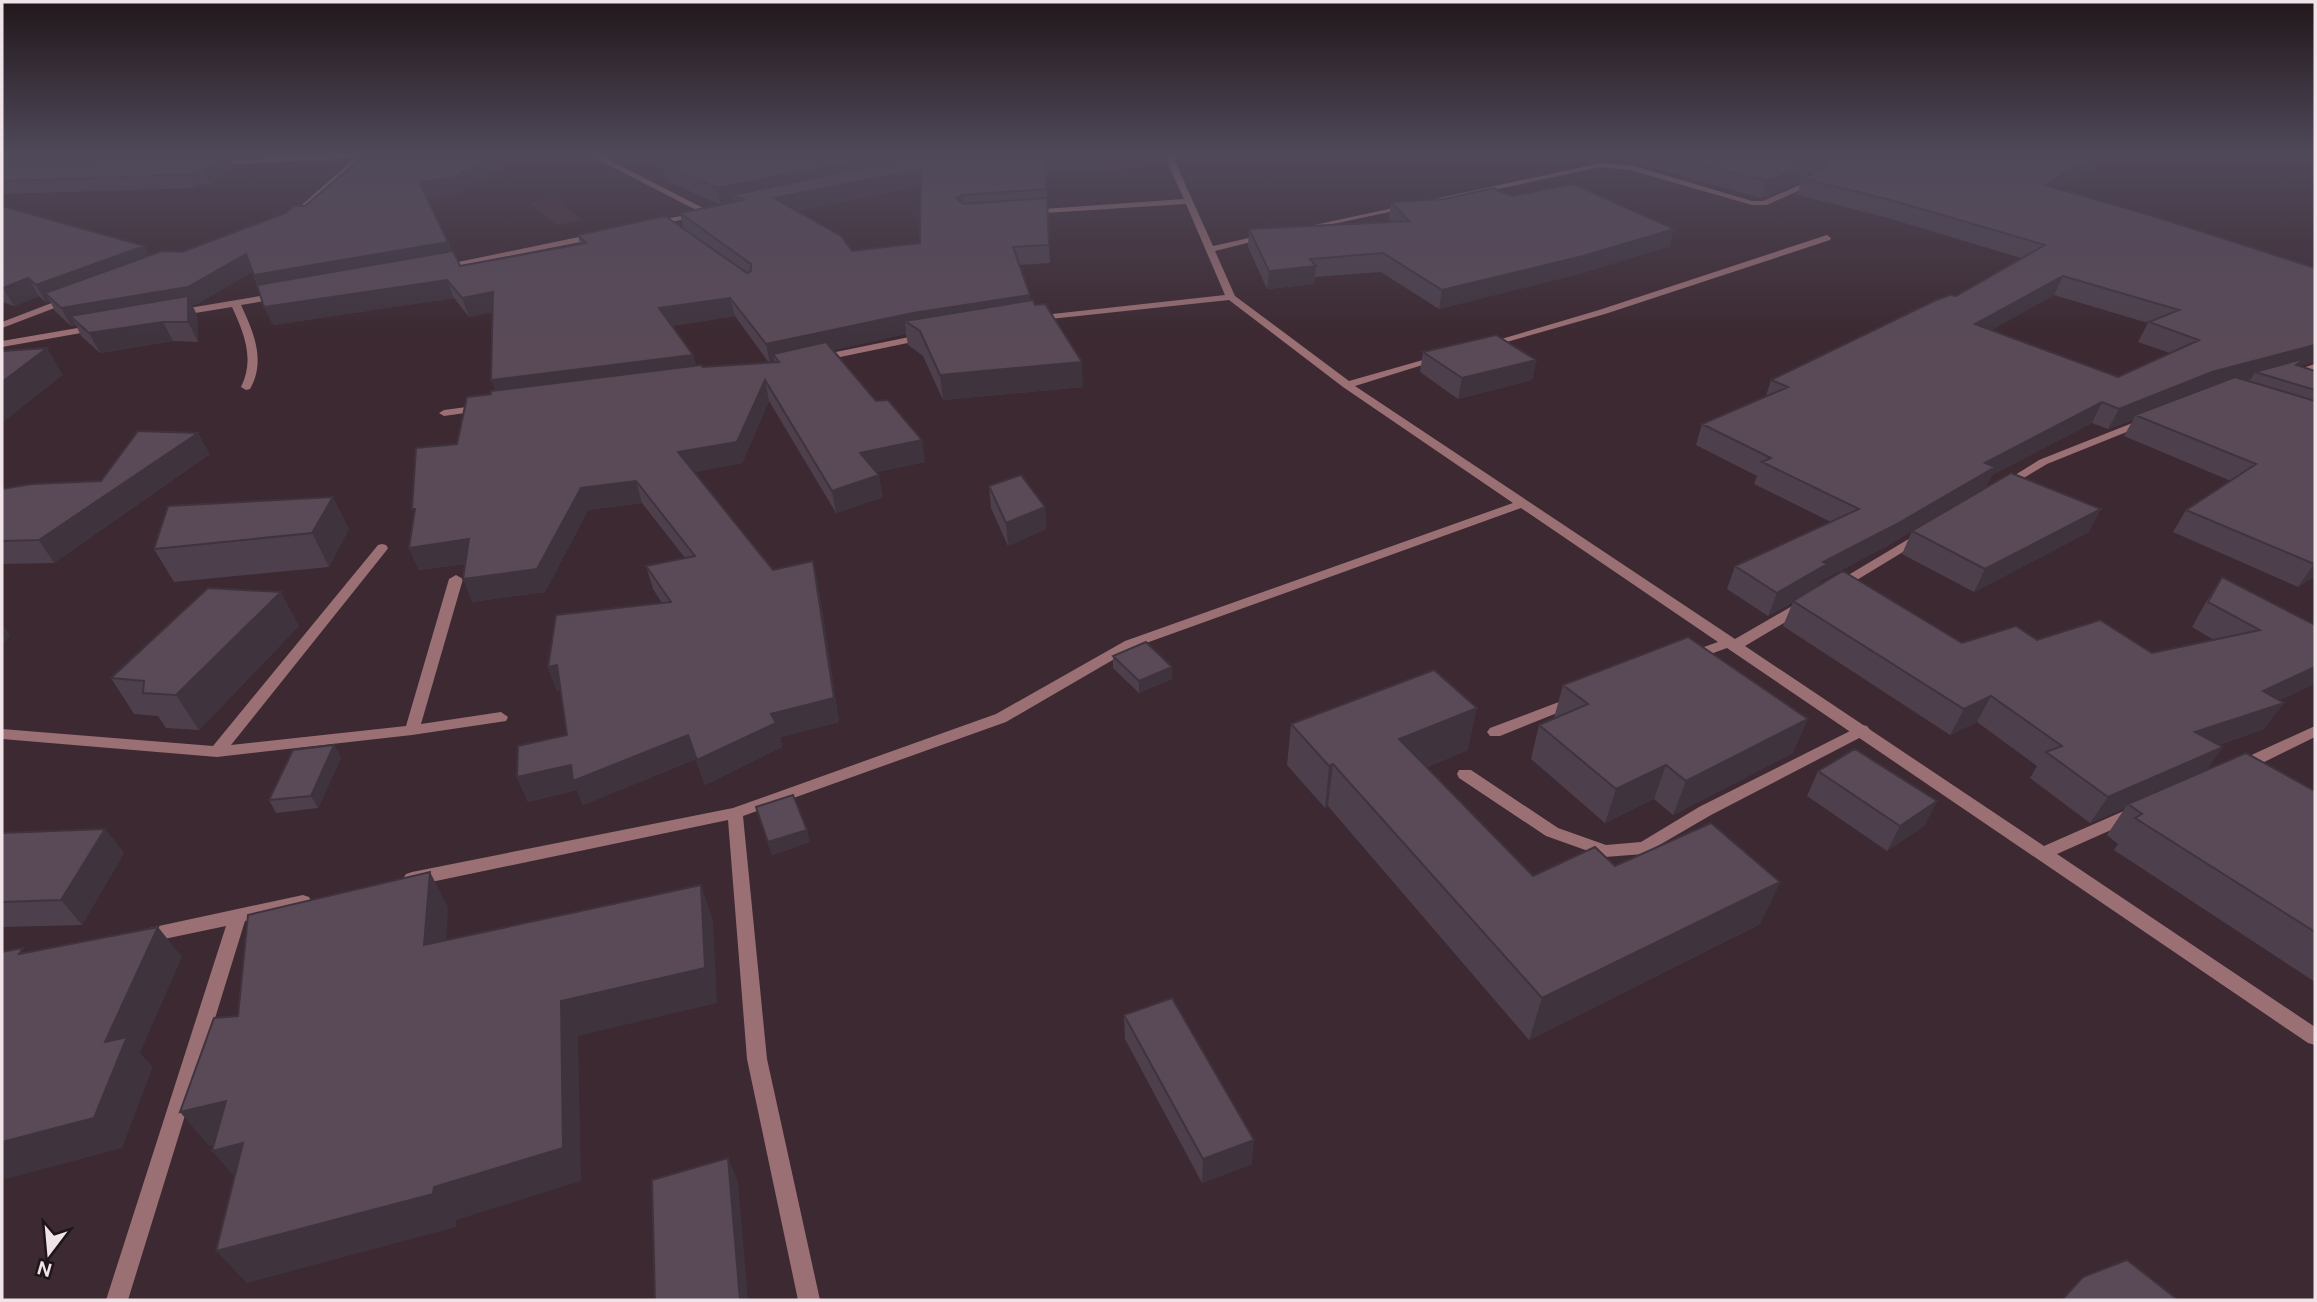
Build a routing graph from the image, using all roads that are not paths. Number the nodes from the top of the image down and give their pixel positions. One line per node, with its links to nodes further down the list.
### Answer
1 (294, 216): 5 (street)
2 (695, 216): 6 (street)
3 (1195, 216): 13 (street)
4 (1362, 216): 9 (street)
5 (284, 220)
6 (663, 222): 7 (street); 8 (street)
7 (650, 225)
8 (674, 230)
9 (1287, 232)
10 (611, 233): 14 (street)
11 (1274, 235): 13 (street)
12 (1826, 238): 25 (street)
13 (1210, 249): 17 (street)
14 (426, 269)
15 (290, 293): 18 (street)
16 (77, 297): 21 (street)
17 (1231, 297): 20 (street); 30 (street)
18 (235, 303): 19 (street); 31 (street)
19 (167, 315)
20 (1018, 321)
21 (2, 325)
22 (112, 325): 24 (street)
23 (941, 334): 27 (street)
24 (2, 344)
25 (1480, 347)
26 (1453, 355): 30 (street)
27 (813, 360)
28 (2315, 367): 29 (street)
29 (2276, 377)
30 (1347, 385): 36 (street)
31 (246, 387)
32 (498, 406): 33 (street)
33 (444, 413)
34 (2155, 417): 35 (street)
35 (1998, 489)
36 (1523, 502): 42 (street); 55 (street)
37 (1932, 529): 40 (street)
38 (382, 548): 51 (street)
39 (456, 579): 46 (street)
40 (1829, 591)
41 (1817, 597): 42 (street)
42 (1733, 644): 43 (street); 47 (street)
43 (1681, 661)
44 (1582, 698): 49 (street)
45 (500, 717): 46 (street)
46 (412, 730): 51 (street)
47 (1861, 730): 53 (street); 56 (street)
48 (2315, 731): 52 (street)
49 (1495, 732)
50 (2, 734): 51 (street)
51 (217, 752)
52 (2228, 772)
53 (1465, 774)
54 (2142, 810): 56 (street)
55 (735, 813): 57 (street); 63 (street)
56 (2043, 853): 61 (street)
57 (401, 881)
58 (320, 899): 59 (street)
59 (238, 916): 60 (street); 62 (street)
60 (126, 940)
61 (2315, 1037)
62 (117, 1300)
63 (809, 1300)

